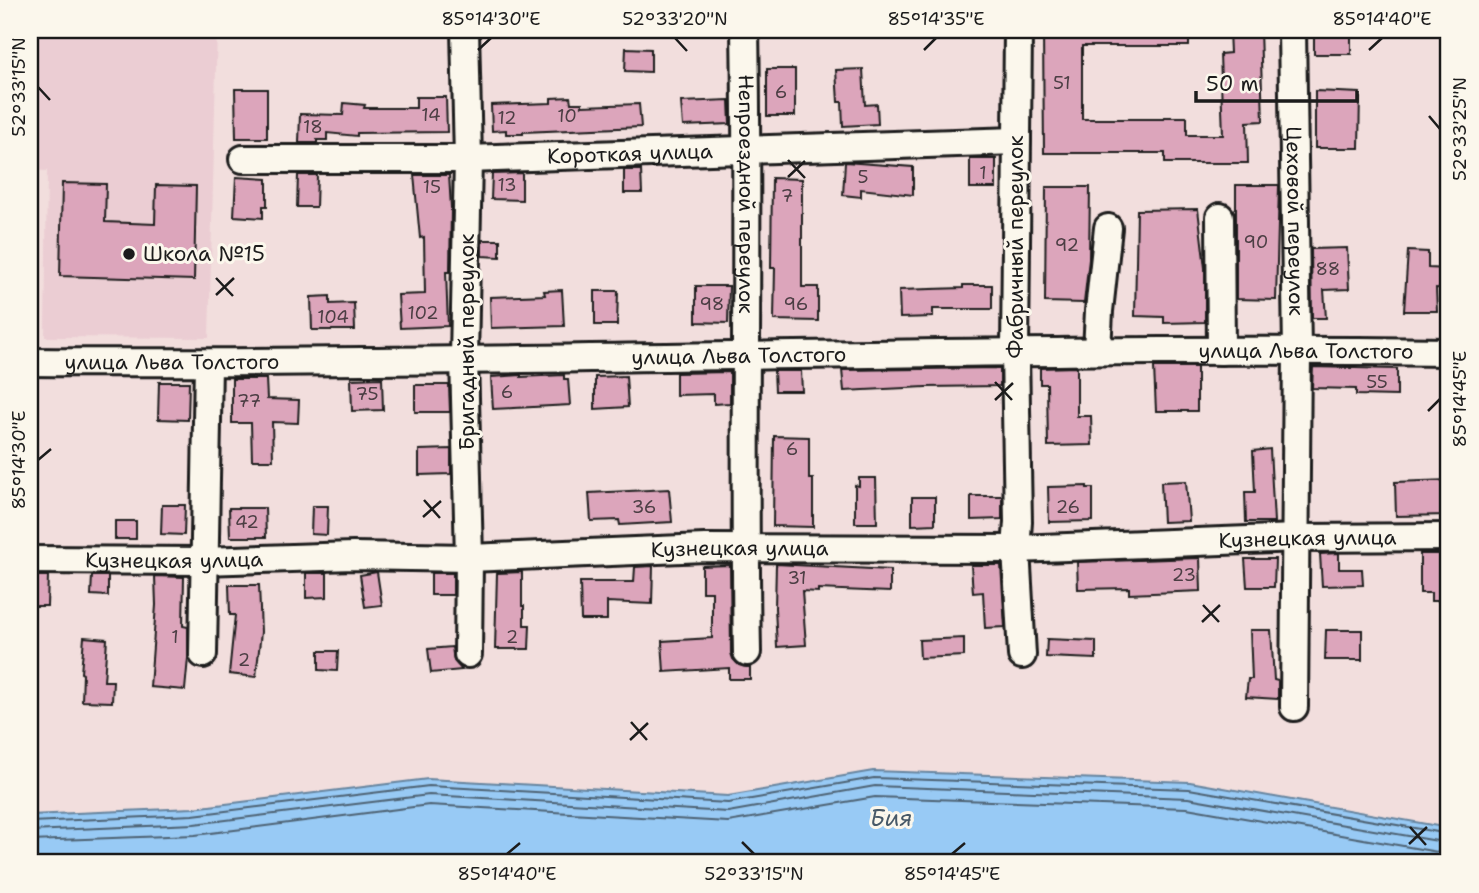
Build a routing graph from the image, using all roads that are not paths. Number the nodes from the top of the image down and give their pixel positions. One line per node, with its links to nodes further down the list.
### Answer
1 (465, 30): 8 (street, Бригадный переулок)
2 (745, 30): 6 (street, Непроездной переулок)
3 (1018, 30): 5 (street, Фабричный переулок)
4 (1293, 30): 11 (street, Цеховой переулок)
5 (1017, 141): 6 (street, Короткая улица); 12 (street, Фабричный переулок)
6 (748, 150): 8 (street, Короткая улица); 16 (street, Непроездной переулок)
7 (243, 159): 8 (street, Короткая улица)
8 (468, 159): 17 (street, Бригадный переулок)
9 (1220, 217): 14 (street)
10 (1108, 228): 13 (street)
11 (1297, 350): 14 (street, улица Льва Толстого); 15 (street, улица Льва Толстого); 21 (street, Цеховой переулок)
12 (1015, 351): 13 (street, улица Льва Толстого); 16 (street, улица Льва Толстого); 23 (street, Фабричный переулок)
13 (1097, 351): 14 (street, улица Льва Толстого)
14 (1221, 351)
15 (1449, 352)
16 (746, 355): 17 (street, улица Льва Толстого); 22 (street, Непроездной переулок)
17 (464, 358): 19 (street, улица Льва Толстого); 24 (street, Бригадный переулок)
18 (30, 362): 19 (street, улица Льва Толстого)
19 (208, 363): 26 (street)
20 (1449, 537): 21 (street, Кузнецкая улица)
21 (1297, 538): 23 (street, Кузнецкая улица); 31 (street, Цеховой переулок)
22 (745, 549): 23 (street, Кузнецкая улица); 24 (street, Кузнецкая улица); 27 (street, Непроездной переулок)
23 (1016, 549): 30 (street, Фабричный переулок)
24 (469, 558): 26 (street, Кузнецкая улица); 29 (street, Бригадный переулок)
25 (30, 561): 26 (street, Кузнецкая улица)
26 (203, 561): 28 (street)
27 (747, 652)
28 (202, 654)
29 (468, 654)
30 (1022, 655)
31 (1294, 707)

